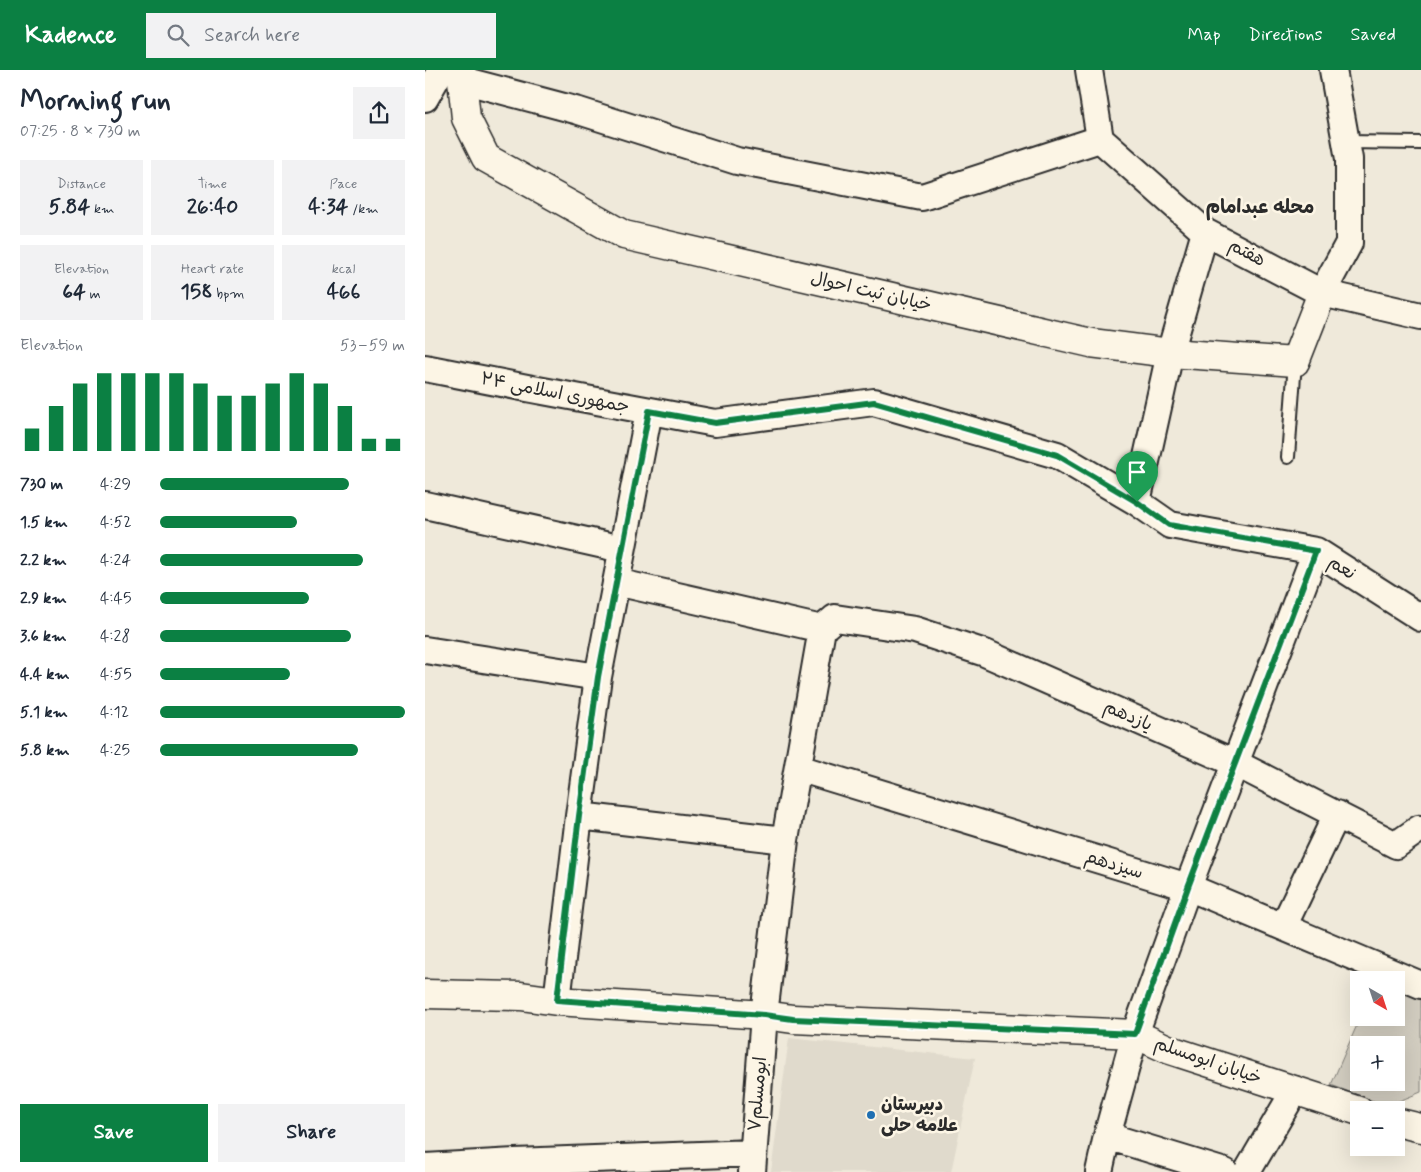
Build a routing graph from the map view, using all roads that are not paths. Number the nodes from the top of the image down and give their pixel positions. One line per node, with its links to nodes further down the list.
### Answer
1 (1089, 70): 5 (street)
2 (1333, 70): 6 (street)
3 (454, 73): 4 (street); 5 (street); 11 (street, خیابان ثبت احوال)
4 (425, 98)
5 (1101, 140): 8 (street, هفتم)
6 (1345, 142): 7 (lane); 9 (street)
7 (1421, 144)
8 (1205, 232): 9 (street, هفتم); 11 (street)
9 (1322, 293): 10 (street, هفتم); 12 (street)
10 (1421, 316)
11 (1170, 353): 12 (street, خیابان ثبت احوال); 17 (street)
12 (1295, 362): 16 (lane)
13 (425, 368): 14 (street, جمهوری اسلامی ۲۴)
14 (649, 411): 15 (street, جمهوری اسلامی ۲۴); 19 (street)
15 (715, 423): 17 (street, نعم)
16 (1288, 457)
17 (1137, 502): 20 (street, نعم)
18 (425, 506): 19 (street)
19 (622, 549): 21 (street)
20 (1316, 551): 22 (street, نعم); 26 (street)
21 (616, 582): 23 (street); 25 (street)
22 (1421, 618)
23 (822, 629): 26 (street, یازدهم); 27 (street, ابومسلم۷)
24 (425, 650): 25 (street)
25 (598, 677): 29 (street)
26 (1235, 763): 28 (street, یازدهم); 32 (street)
27 (798, 768): 31 (street, ابومسلم۷); 32 (street, سیزدهم)
28 (1337, 814): 30 (street, یازدهم); 33 (street)
29 (579, 816): 31 (street); 36 (street)
30 (1421, 830)
31 (785, 840): 37 (street, ابومسلم۷)
32 (1188, 887): 33 (street, سیزدهم); 38 (street)
33 (1283, 927): 34 (street, سیزدهم)
34 (1421, 985)
35 (425, 994): 36 (street, خیابان ابومسلم)
36 (557, 1000): 37 (street, خیابان ابومسلم)
37 (764, 1015): 38 (street, خیابان ابومسلم); 44 (street, ابومسلم۷)
38 (1135, 1034): 39 (street, خیابان ابومسلم); 43 (street)
39 (1295, 1090): 40 (street, خیابان ابومسلم); 49 (street)
40 (1350, 1108)
41 (1405, 1124): 42 (street)
42 (1421, 1128)
43 (1107, 1136): 47 (street); 48 (street)
44 (752, 1163): 46 (street)
45 (425, 1167): 46 (street)
46 (514, 1167)
47 (1099, 1172)
48 (1225, 1172)
49 (1247, 1172)

